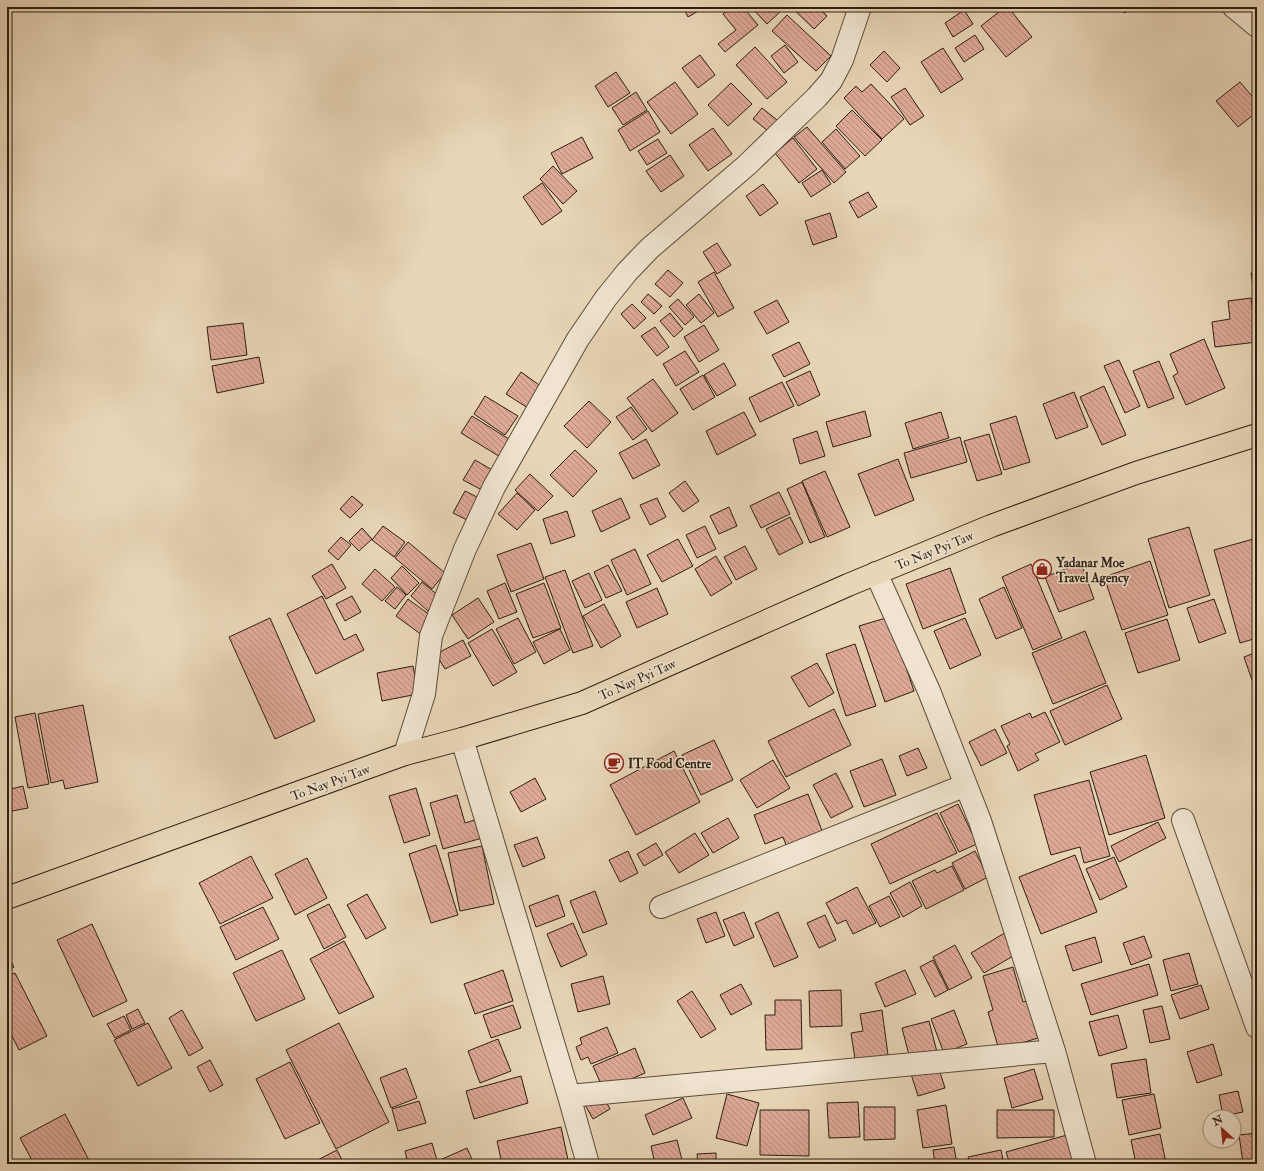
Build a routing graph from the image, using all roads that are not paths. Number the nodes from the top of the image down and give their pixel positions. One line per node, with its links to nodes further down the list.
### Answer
1 (860, 7): 7 (street)
2 (1234, 7): 3 (street)
3 (1257, 26)
4 (1257, 435): 5 (main road, To Nay Pyi Taw)
5 (876, 574): 6 (main road, To Nay Pyi Taw); 8 (street)
6 (462, 739): 7 (main road, To Nay Pyi Taw); 14 (street)
7 (406, 754): 10 (main road, To Nay Pyi Taw)
8 (966, 785): 11 (street); 13 (street)
9 (1183, 820): 12 (street)
10 (7, 898)
11 (661, 907)
12 (1257, 1027)
13 (1054, 1051): 14 (street); 16 (street)
14 (569, 1096): 15 (street)
15 (588, 1164)
16 (1085, 1164)

